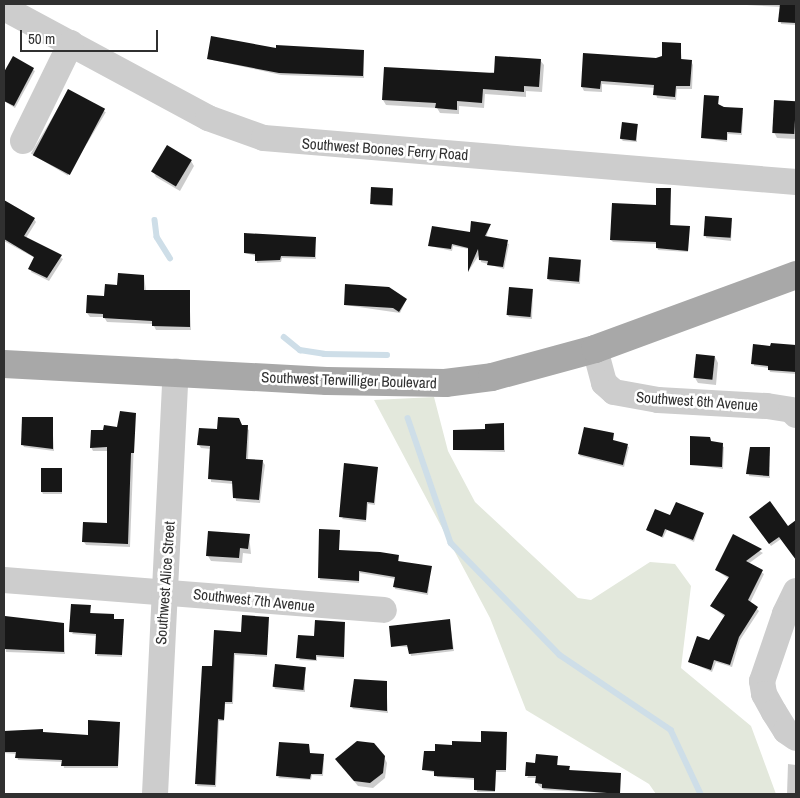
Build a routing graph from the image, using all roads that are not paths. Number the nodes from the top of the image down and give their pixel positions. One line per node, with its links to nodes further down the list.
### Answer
1 (4, 8): 2 (street, Southwest Boones Ferry Road)
2 (71, 44): 3 (street); 4 (street, Southwest Boones Ferry Road)
3 (23, 141)
4 (796, 182)
5 (796, 275): 6 (main road, Southwest Terwilliger Boulevard)
6 (595, 350): 8 (main road, Southwest Terwilliger Boulevard); 9 (street, Southwest 6th Avenue)
7 (4, 364): 8 (main road, Southwest Terwilliger Boulevard)
8 (176, 372): 12 (street, Southwest Alice Street)
9 (796, 415)
10 (4, 580): 12 (street, Southwest 7th Avenue)
11 (796, 591): 14 (street)
12 (163, 592): 13 (street, Southwest 7th Avenue); 15 (street, Southwest Alice Street)
13 (384, 610)
14 (796, 738)
15 (155, 794)

